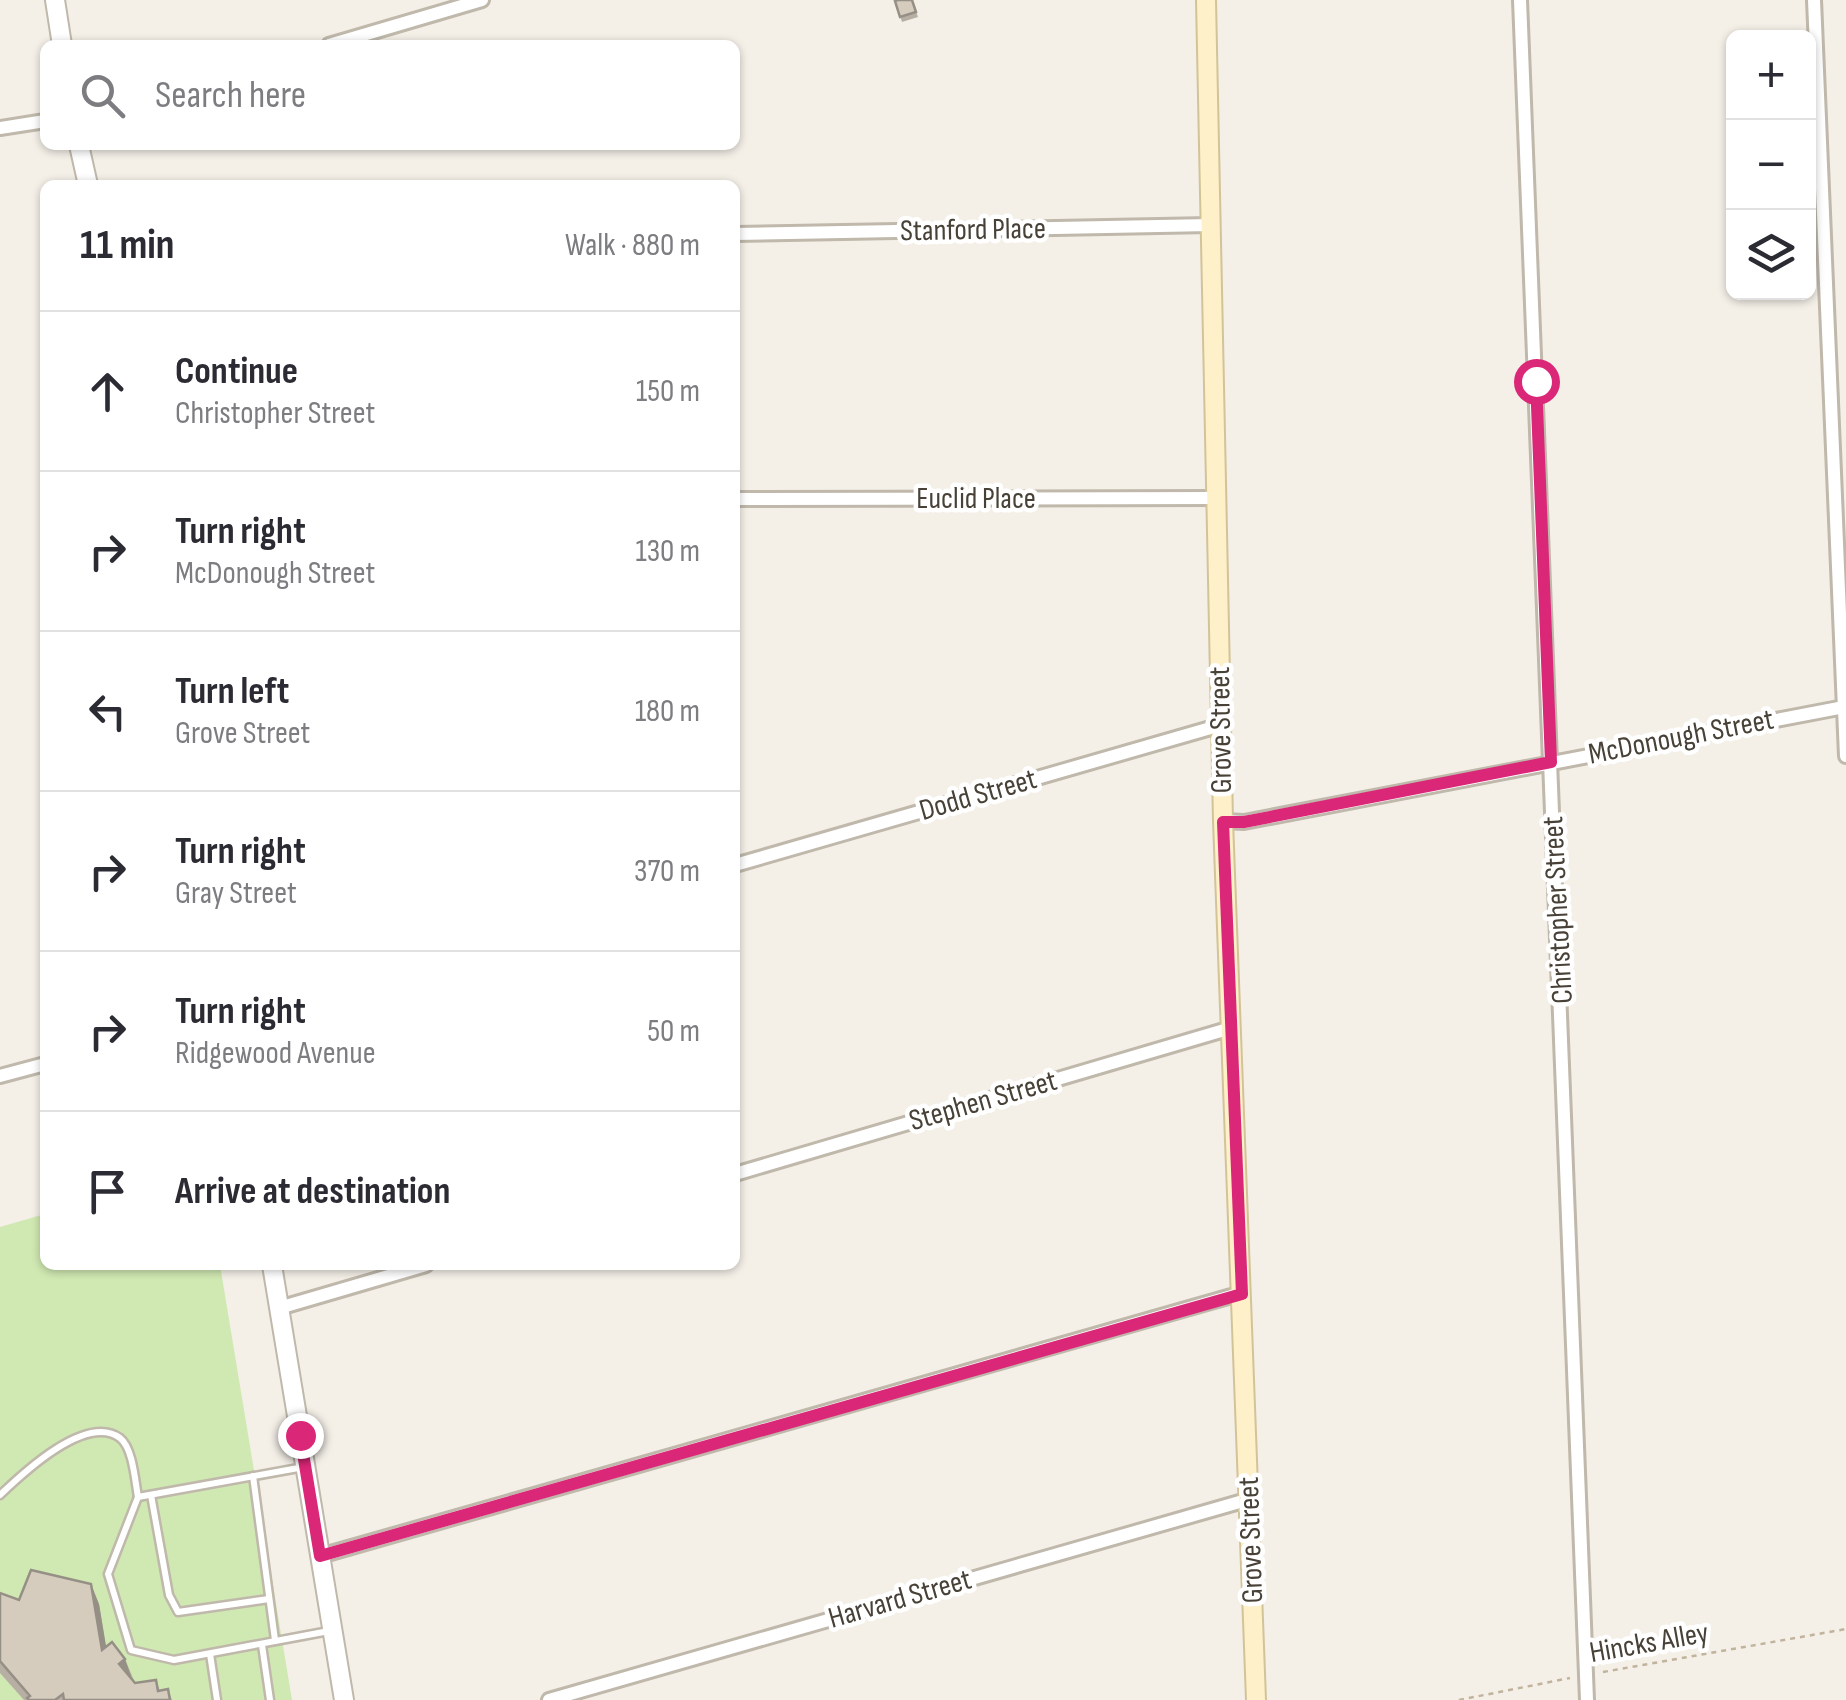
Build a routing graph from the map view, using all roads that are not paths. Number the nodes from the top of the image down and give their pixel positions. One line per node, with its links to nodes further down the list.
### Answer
1 (55, 0): 6 (street)
2 (482, 0): 7 (street)
3 (1206, 0): 12 (main road, Grove Street)
4 (1520, 0): 19 (street, Christopher Street)
5 (1814, 0): 16 (street)
6 (61, 40)
7 (346, 40)
8 (40, 121): 9 (street)
9 (0, 128)
10 (81, 150): 11 (street)
11 (87, 180)
12 (1211, 226): 13 (street, Stanford Place); 14 (main road, Grove Street)
13 (740, 234)
14 (1216, 498): 15 (street, Euclid Place); 17 (main road, Grove Street)
15 (740, 499)
16 (1844, 707): 18 (street); 19 (street, McDonough Street)
17 (1221, 725): 20 (main road, Grove Street); 21 (street, Dodd Street)
18 (1846, 756)
19 (1551, 762): 20 (street, McDonough Street); 47 (street, Christopher Street)
20 (1223, 822): 22 (main road, Grove Street)
21 (740, 864)
22 (1232, 1028): 25 (street, Stephen Street); 28 (main road, Grove Street)
23 (40, 1065): 24 (street)
24 (0, 1076)
25 (740, 1173)
26 (273, 1270): 29 (street)
27 (409, 1270): 29 (street)
28 (1242, 1294): 35 (main road, Grove Street); 36 (street)
29 (279, 1308): 30 (street)
30 (305, 1467): 31 (lane); 36 (street)
31 (253, 1476): 33 (lane); 37 (lane)
32 (0, 1495): 34 (lane)
33 (150, 1495): 34 (lane); 37 (lane)
34 (138, 1497): 41 (lane)
35 (1250, 1498): 45 (street, Harvard Street); 46 (main road, Grove Street)
36 (320, 1556): 38 (street)
37 (269, 1599): 39 (lane)
38 (332, 1631): 39 (lane); 44 (street)
39 (275, 1640): 40 (lane)
40 (262, 1645): 41 (lane); 43 (lane)
41 (210, 1654): 42 (lane)
42 (217, 1700)
43 (270, 1700)
44 (344, 1700)
45 (549, 1700)
46 (1256, 1700)
47 (1587, 1700)

